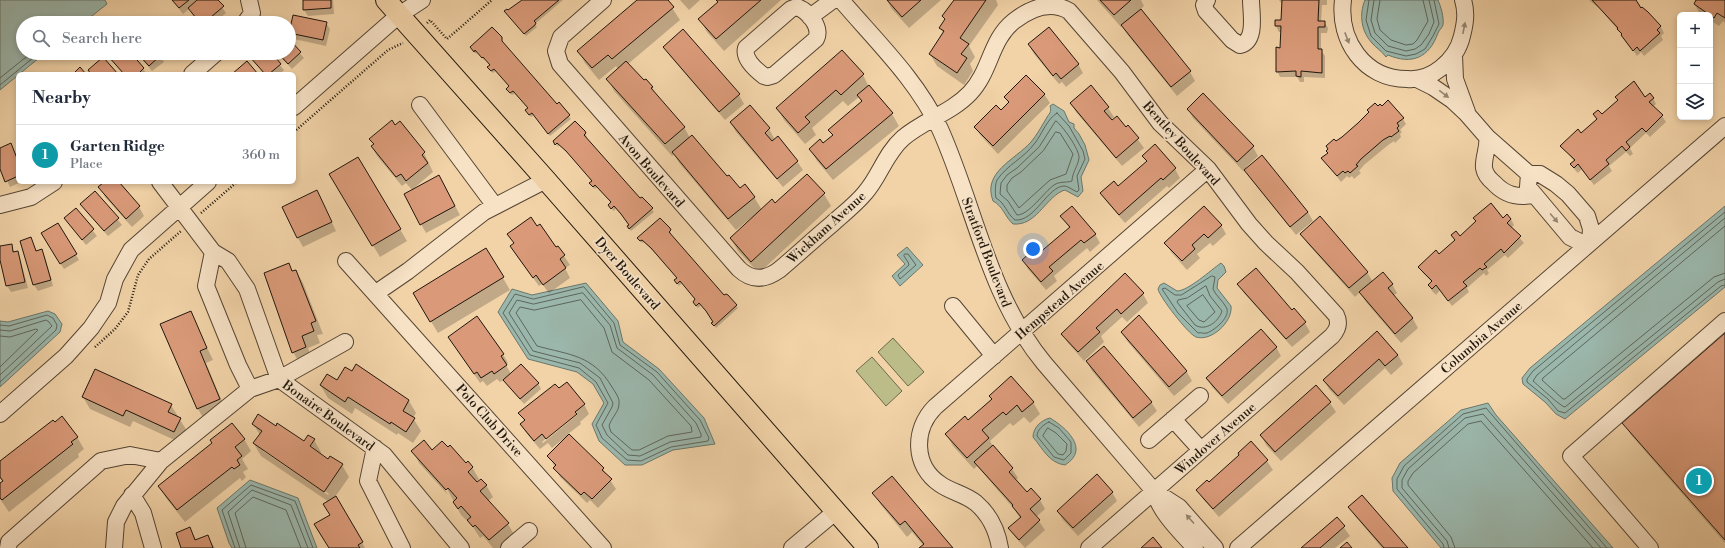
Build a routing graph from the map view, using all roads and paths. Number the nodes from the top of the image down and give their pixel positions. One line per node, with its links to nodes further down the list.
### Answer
1 (249, 0): 14 (street)
2 (386, 0): 13 (main road, Dyer Boulevard)
3 (422, 0): 13 (street)
4 (492, 0): 16 (path)
5 (602, 0): 41 (street, Avon Boulevard)
6 (833, 0): 15 (street)
7 (841, 0): 24 (street, Stratford Boulevard)
8 (1207, 0): 9 (street)
9 (1251, 0)
10 (1342, 0): 20 (street, one-way to 20)
11 (1463, 0): 17 (street, one-way to 11)
12 (1028, 12): 24 (street, Wickham Avenue); 28 (street, Bentley Boulevard)
13 (399, 15): 16 (main road, Dyer Boulevard); 21 (street)
14 (250, 16)
15 (810, 17): 15 (street)
16 (415, 34): 26 (path); 30 (main road, Dyer Boulevard)
17 (1454, 55): 20 (street); 23 (street)
18 (208, 60): 19 (street)
19 (194, 72)
20 (1418, 79): 23 (street, one-way to 23)
21 (296, 105)
22 (420, 105): 36 (street)
23 (1467, 114): 27 (street)
24 (934, 117): 41 (street, Wickham Avenue); 46 (street, Stratford Boulevard)
25 (1725, 126): 38 (street, Columbia Avenue)
26 (296, 130)
27 (1487, 137): 29 (street); 34 (street)
28 (1208, 169): 45 (street, Bentley Boulevard); 46 (street, Hempstead Avenue)
29 (1529, 174): 34 (street); 38 (street)
30 (546, 180): 36 (street); 60 (main road, Dyer Boulevard)
31 (51, 184): 35 (street)
32 (161, 184): 37 (street)
33 (206, 184): 37 (street)
34 (1533, 194): 38 (street, one-way to 38)
35 (0, 205)
36 (495, 206): 42 (street)
37 (178, 208): 39 (street); 52 (street)
38 (1590, 242): 75 (street, Columbia Avenue)
39 (213, 252): 49 (street); 50 (street)
40 (346, 261): 42 (street, Polo Club Drive)
41 (759, 279)
42 (376, 293): 69 (street, Polo Club Drive)
43 (953, 306): 48 (street)
44 (1725, 322): 76 (street)
45 (1339, 325): 56 (street, Windover Avenue)
46 (1021, 332): 48 (street, Hempstead Avenue); 58 (street, Stratford Boulevard)
47 (345, 342): 49 (street)
48 (994, 356): 71 (street, Hempstead Avenue)
49 (278, 380): 50 (street, Bonaire Boulevard); 55 (street, Bonaire Boulevard)
50 (250, 388): 57 (street, Bonaire Boulevard)
51 (1200, 396): 53 (street)
52 (0, 414)
53 (1173, 419): 54 (street); 56 (street)
54 (1149, 440)
55 (375, 448): 66 (street); 67 (street, Bonaire Boulevard)
56 (1200, 450): 58 (street, Windover Avenue)
57 (161, 461): 59 (street, Bonaire Boulevard); 63 (street)
58 (1154, 491): 72 (street, Windover Avenue); 73 (street, Stratford Boulevard); 74 (street, Stratford Boulevard, one-way to 58)
59 (132, 495): 64 (street, Bonaire Boulevard); 65 (street)
60 (835, 512): 62 (street); 70 (main road, Dyer Boulevard)
61 (529, 531): 68 (street)
62 (801, 545)
63 (8, 548)
64 (114, 548)
65 (153, 548)
66 (402, 548)
67 (461, 548)
68 (508, 548)
69 (603, 548)
70 (868, 548)
71 (1000, 548)
72 (1089, 548)
73 (1195, 548)
74 (1215, 548)
75 (1238, 548)
76 (1650, 548)

